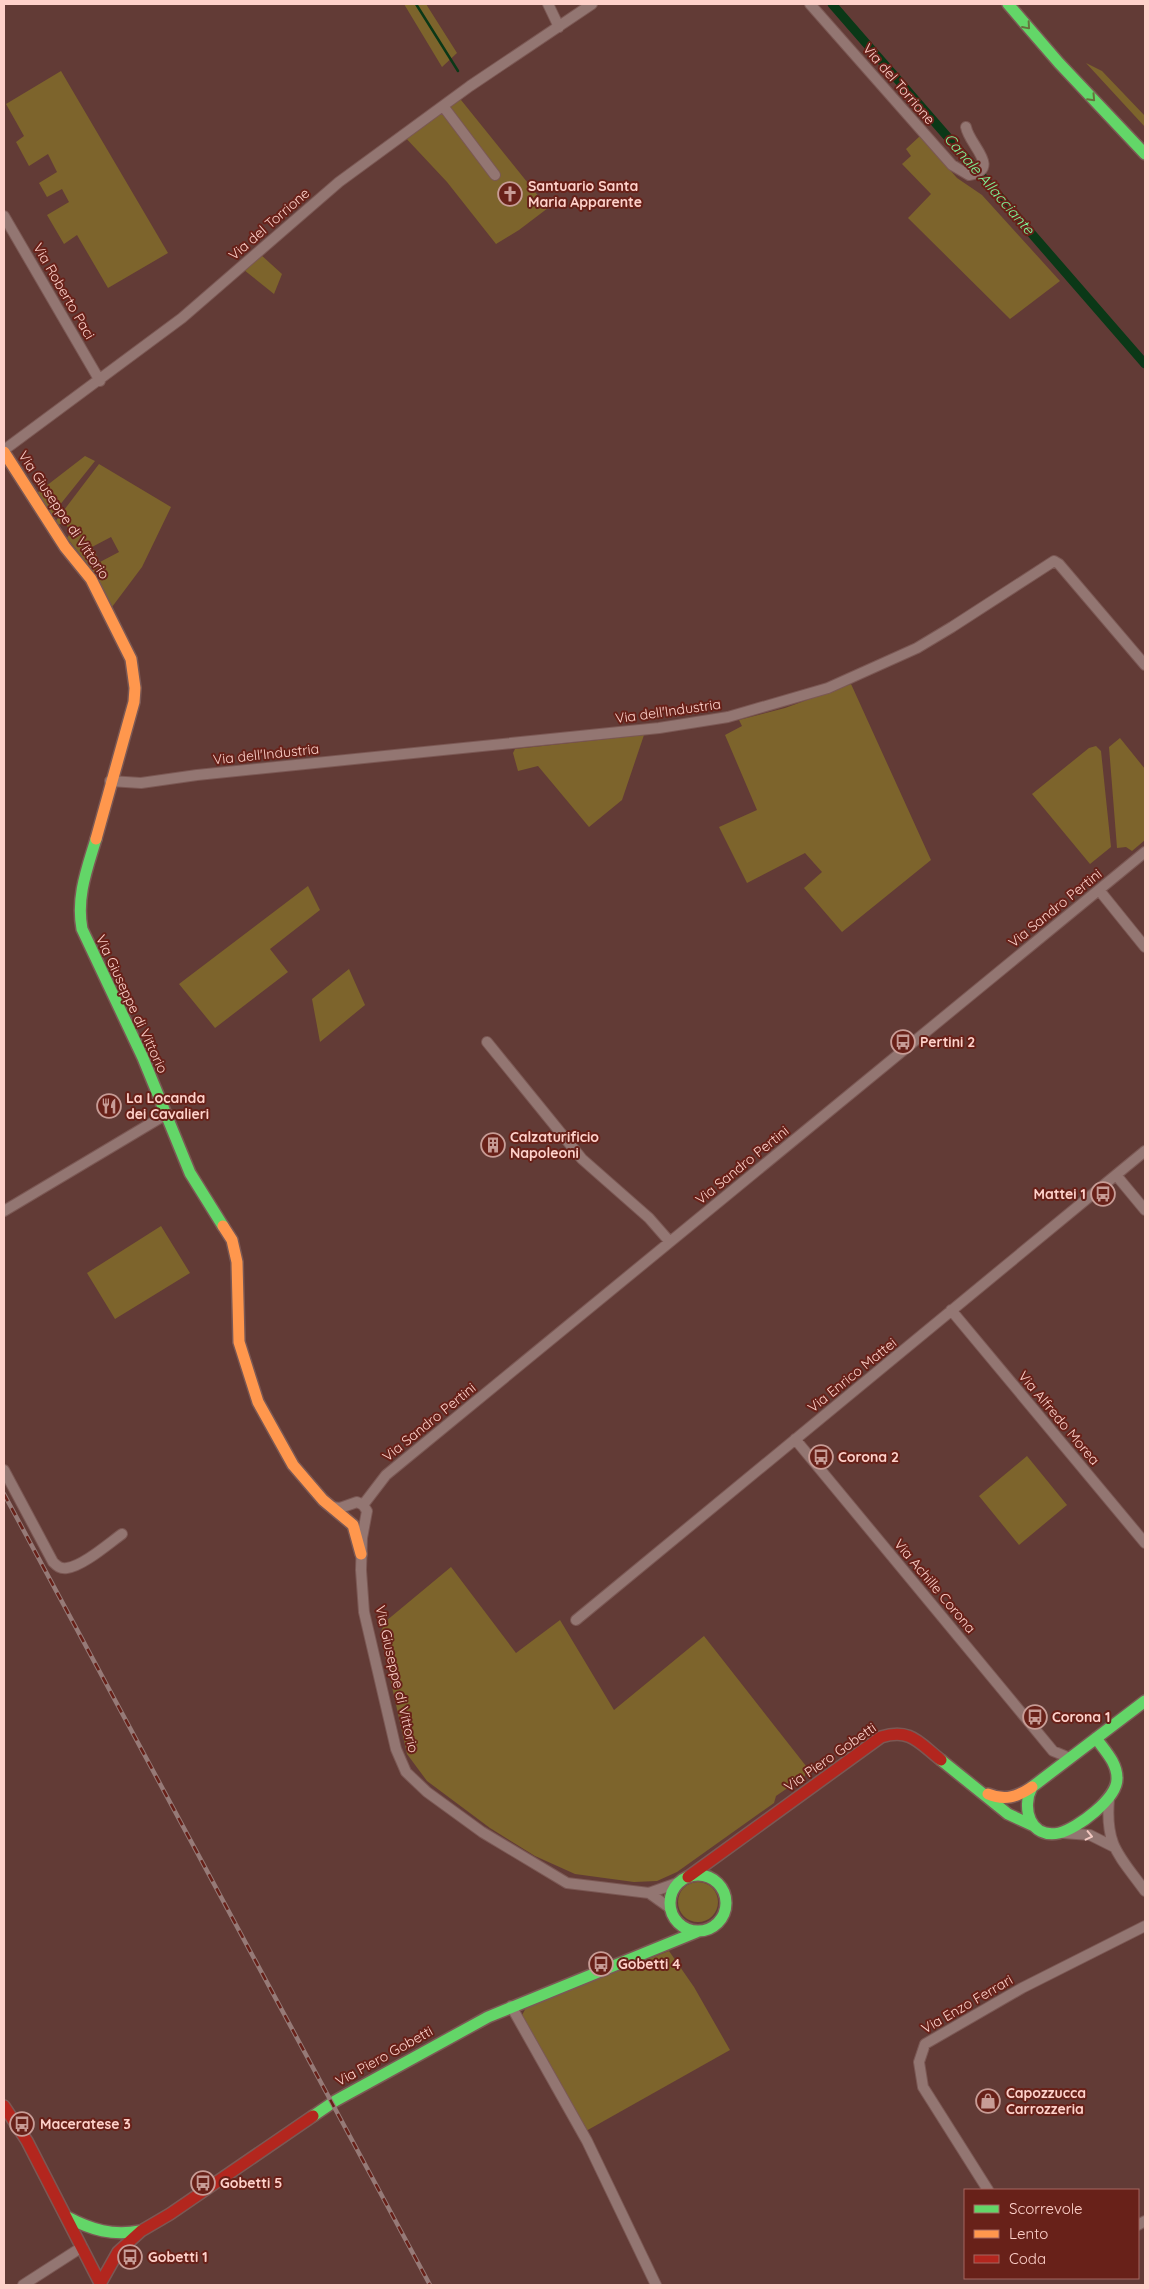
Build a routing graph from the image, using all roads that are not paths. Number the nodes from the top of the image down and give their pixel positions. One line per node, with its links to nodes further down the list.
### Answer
1 (548, 4): 6 (street)
2 (592, 4): 6 (street, Via del Torrione)
3 (810, 4): 10 (street, Via del Torrione)
4 (1008, 4): 7 (main road, one-way to 7)
5 (1022, 4): 7 (main road)
6 (559, 27): 9 (street, Via del Torrione)
7 (1050, 45): 8 (main road)
8 (1062, 58): 11 (main road); 12 (main road, one-way to 12)
9 (443, 106): 13 (street); 15 (street, Via del Torrione)
10 (966, 127)
11 (1145, 138)
12 (1145, 154)
13 (495, 175)
14 (4, 216): 15 (street, Via Roberto Paci)
15 (100, 381): 16 (street, Via del Torrione)
16 (4, 451): 18 (main road, Via Giuseppe di Vittorio)
17 (1145, 666): 18 (street, Via dell'Industria)
18 (110, 782): 23 (main road, Via Giuseppe di Vittorio)
19 (1145, 852): 20 (street, Via Sandro Pertini)
20 (1099, 890): 21 (street); 28 (street, Via Sandro Pertini)
21 (1145, 947)
22 (486, 1042): 28 (street)
23 (165, 1115): 27 (street); 33 (main road, Via Giuseppe di Vittorio)
24 (1145, 1151): 25 (street, Via Enrico Mattei)
25 (1116, 1175): 26 (street); 29 (street, Via Enrico Mattei)
26 (1145, 1210)
27 (4, 1211)
28 (670, 1242): 32 (street, Via Sandro Pertini)
29 (951, 1310): 30 (street, Via Enrico Mattei); 36 (street, Via Alfredo Morea)
30 (795, 1439): 38 (street, Via Enrico Mattei); 41 (street, Via Achille Corona)
31 (4, 1470): 35 (street)
32 (363, 1505): 33 (street); 34 (street, Via Giuseppe di Vittorio)
33 (348, 1516): 34 (street); 37 (main road, Via Giuseppe di Vittorio)
34 (365, 1521): 37 (street, Via Giuseppe di Vittorio)
35 (122, 1534)
36 (1145, 1543)
37 (361, 1554): 54 (street, Via Giuseppe di Vittorio)
38 (576, 1620)
39 (1145, 1701): 40 (main road)
40 (1096, 1738): 42 (main road); 46 (main road)
41 (1053, 1751): 42 (street, Via Achille Corona); 43 (street, Via Achille Corona)
42 (1070, 1758): 43 (main road)
43 (1058, 1767): 44 (main road)
44 (1032, 1787): 45 (main road); 47 (main road)
45 (976, 1788): 47 (main road, Via Piero Gobetti); 50 (main road, Via Piero Gobetti)
46 (1109, 1799): 48 (main road); 49 (street)
47 (1034, 1826): 48 (main road)
48 (1062, 1832): 49 (street, one-way to 49)
49 (1114, 1847): 53 (street)
50 (727, 1848): 51 (main road, Via Piero Gobetti); 52 (main road)
51 (684, 1879): 52 (main road); 54 (street, Via Giuseppe di Vittorio); 55 (main road)
52 (719, 1885): 57 (main road)
53 (1145, 1891)
54 (649, 1893): 55 (street, Via Giuseppe di Vittorio)
55 (672, 1912): 57 (main road); 58 (main road)
56 (1145, 1926): 61 (street, Via Enzo Ferrari)
57 (699, 1931): 58 (main road, Via Piero Gobetti)
58 (663, 1947): 59 (main road, Via Piero Gobetti)
59 (511, 2006): 63 (main road, Via Piero Gobetti); 69 (street)
60 (4, 2106): 62 (main road)
61 (987, 2189)
62 (67, 2217): 64 (main road); 65 (main road)
63 (141, 2231): 64 (main road); 66 (main road)
64 (112, 2235): 65 (main road)
65 (85, 2252): 66 (main road); 67 (street); 68 (main road)
66 (118, 2252): 68 (main road)
67 (23, 2285)
68 (101, 2285)
69 (656, 2285)

